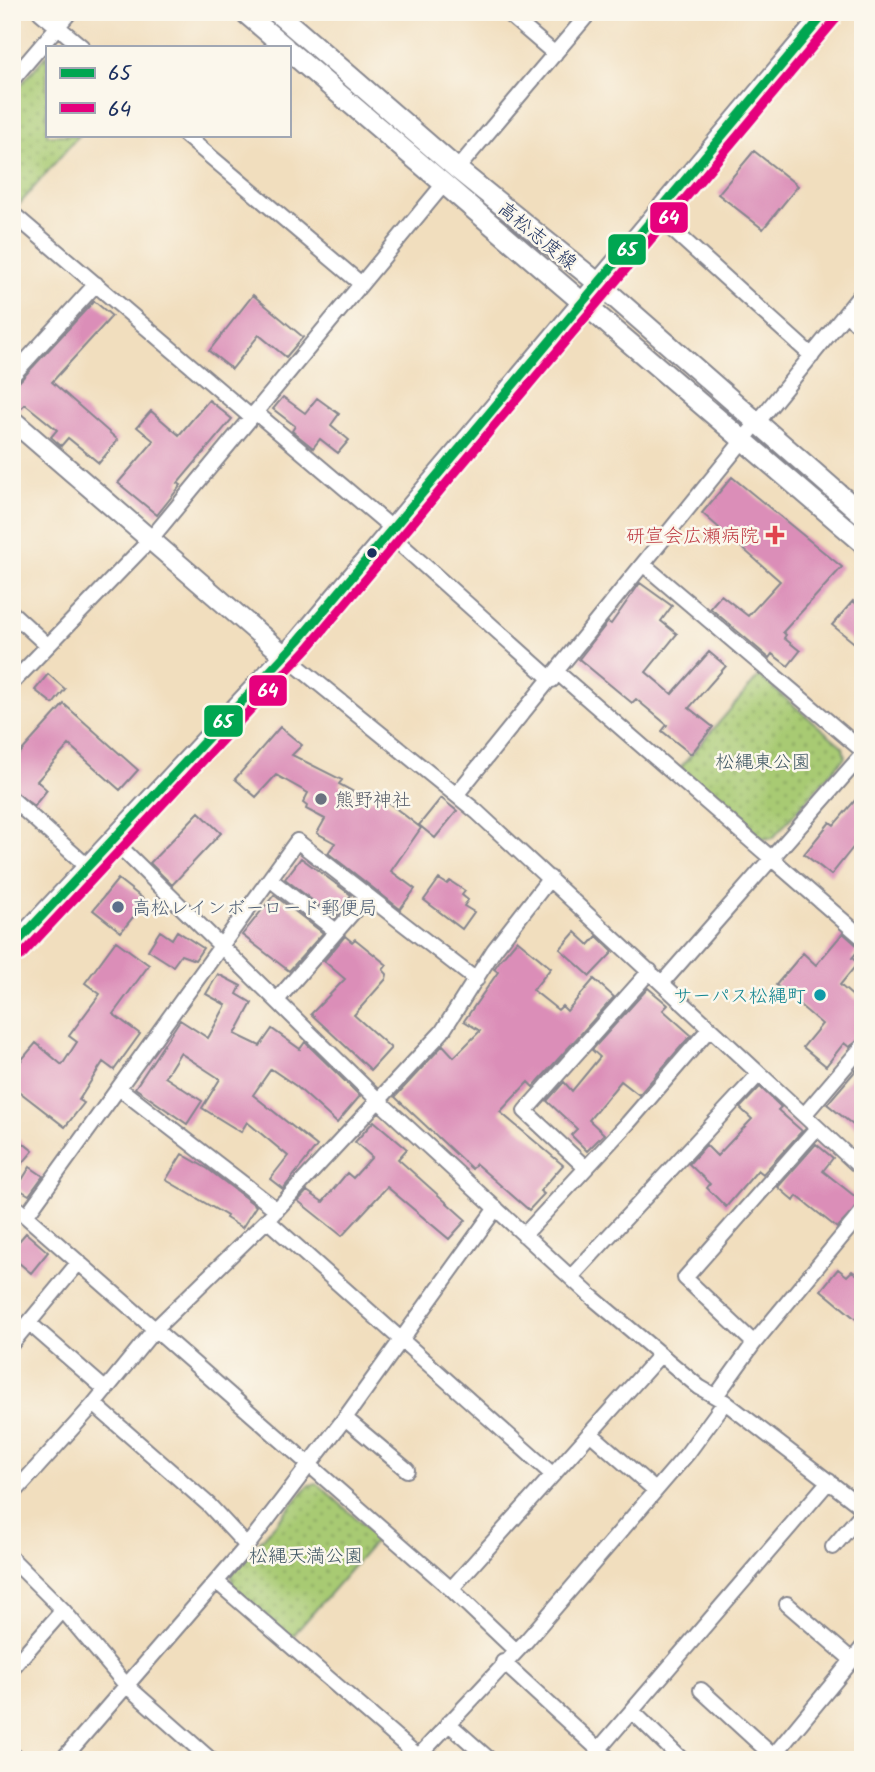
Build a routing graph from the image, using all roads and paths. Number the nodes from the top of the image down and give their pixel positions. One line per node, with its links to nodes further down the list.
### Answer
1 (40, 12): 8 (street)
2 (70, 12): 8 (street)
3 (244, 12): 10 (street)
4 (276, 12): 15 (street, 高松志度線)
5 (506, 12): 12 (street)
6 (590, 12): 12 (street)
7 (826, 12): 18 (street)
8 (58, 27): 9 (street); 13 (street)
9 (81, 46)
10 (284, 46)
11 (290, 52): 16 (street, 高松志度線)
12 (555, 54): 15 (street)
13 (12, 80)
14 (186, 136): 19 (street)
15 (457, 169): 20 (street, 高松志度線)
16 (443, 185): 19 (street); 23 (street, 高松志度線)
17 (12, 213): 21 (street)
18 (655, 214): 20 (street); 26 (street)
19 (360, 283): 28 (street)
20 (598, 283): 23 (street); 30 (street, 高松志度線)
21 (96, 284): 27 (street); 28 (street)
22 (863, 292): 24 (street)
23 (581, 303): 31 (street, 高松志度線); 33 (street)
24 (845, 314): 25 (street); 26 (street)
25 (863, 328)
26 (812, 356): 30 (street)
27 (12, 376)
28 (253, 414): 33 (street); 34 (street)
29 (12, 420): 34 (street)
30 (757, 424): 31 (street); 32 (street, 高松志度線)
31 (743, 441): 35 (street, 高松志度線); 36 (street)
32 (863, 515)
33 (390, 531): 39 (street); 40 (street)
34 (149, 541): 38 (street); 39 (street)
35 (863, 543)
36 (644, 565): 40 (street); 42 (street)
37 (12, 614): 38 (street)
38 (47, 645): 41 (street)
39 (285, 656): 43 (street); 45 (street)
40 (555, 677): 43 (street); 46 (street)
41 (12, 684)
42 (863, 752): 46 (street)
43 (456, 795): 48 (street)
44 (12, 799): 47 (street)
45 (113, 840): 47 (street); 53 (street)
46 (771, 859): 52 (street); 57 (street)
47 (88, 867): 54 (street)
48 (550, 878): 55 (street); 56 (street)
49 (271, 880): 50 (street); 51 (street); 53 (street)
50 (367, 896): 51 (street); 56 (street)
51 (336, 931): 58 (street)
52 (863, 938)
53 (220, 946): 58 (street); 62 (street)
54 (12, 948)
55 (650, 971): 57 (street); 66 (street)
56 (476, 980): 63 (street)
57 (663, 982): 59 (street)
58 (277, 1000): 63 (street)
59 (710, 1028): 61 (street); 66 (street)
60 (863, 1046): 64 (street)
61 (759, 1074): 64 (street); 75 (street)
62 (119, 1088): 71 (street); 72 (street)
63 (379, 1101): 69 (street); 71 (street)
64 (804, 1115): 65 (street)
65 (817, 1129): 67 (street); 80 (street)
66 (586, 1168): 73 (street)
67 (863, 1170)
68 (12, 1204): 72 (street)
69 (496, 1208): 73 (street); 78 (street)
70 (863, 1212): 80 (street)
71 (272, 1215): 77 (street); 78 (street)
72 (26, 1216): 74 (street)
73 (524, 1235): 75 (street)
74 (79, 1262): 76 (street); 77 (street)
75 (570, 1277): 81 (street)
76 (29, 1323): 79 (street); 82 (street)
77 (154, 1330): 82 (street); 87 (street)
78 (402, 1338): 85 (street); 89 (street)
79 (12, 1343)
80 (754, 1343): 83 (street)
81 (659, 1356): 83 (street); 86 (street)
82 (106, 1390): 84 (street)
83 (720, 1399): 90 (street); 91 (street)
84 (94, 1404): 92 (street); 94 (street)
85 (345, 1418): 87 (street); 88 (street)
86 (590, 1433): 89 (street); 91 (street)
87 (309, 1466): 94 (street); 98 (street)
88 (407, 1470)
89 (553, 1475): 98 (street)
90 (829, 1481): 93 (street); 108 (street)
91 (655, 1490): 102 (street)
92 (12, 1495)
93 (863, 1510): 95 (street)
94 (247, 1546): 97 (street)
95 (834, 1547)
96 (12, 1559): 100 (street)
97 (217, 1582): 106 (street); 112 (street)
98 (452, 1589): 102 (street)
99 (787, 1604): 103 (street)
100 (63, 1610): 105 (street); 106 (street)
101 (863, 1647): 103 (street)
102 (515, 1650): 104 (street)
103 (852, 1660): 113 (street)
104 (503, 1662): 109 (street); 110 (street)
105 (12, 1668)
106 (126, 1685): 115 (street); 116 (street)
107 (701, 1689): 113 (street)
108 (632, 1712): 110 (street); 119 (street)
109 (448, 1723): 112 (street); 117 (street)
110 (599, 1749): 118 (street)
111 (12, 1754): 114 (street)
112 (417, 1758)
113 (771, 1758)
114 (19, 1760)
115 (62, 1760)
116 (211, 1760)
117 (490, 1760)
118 (610, 1760)
119 (682, 1760)

